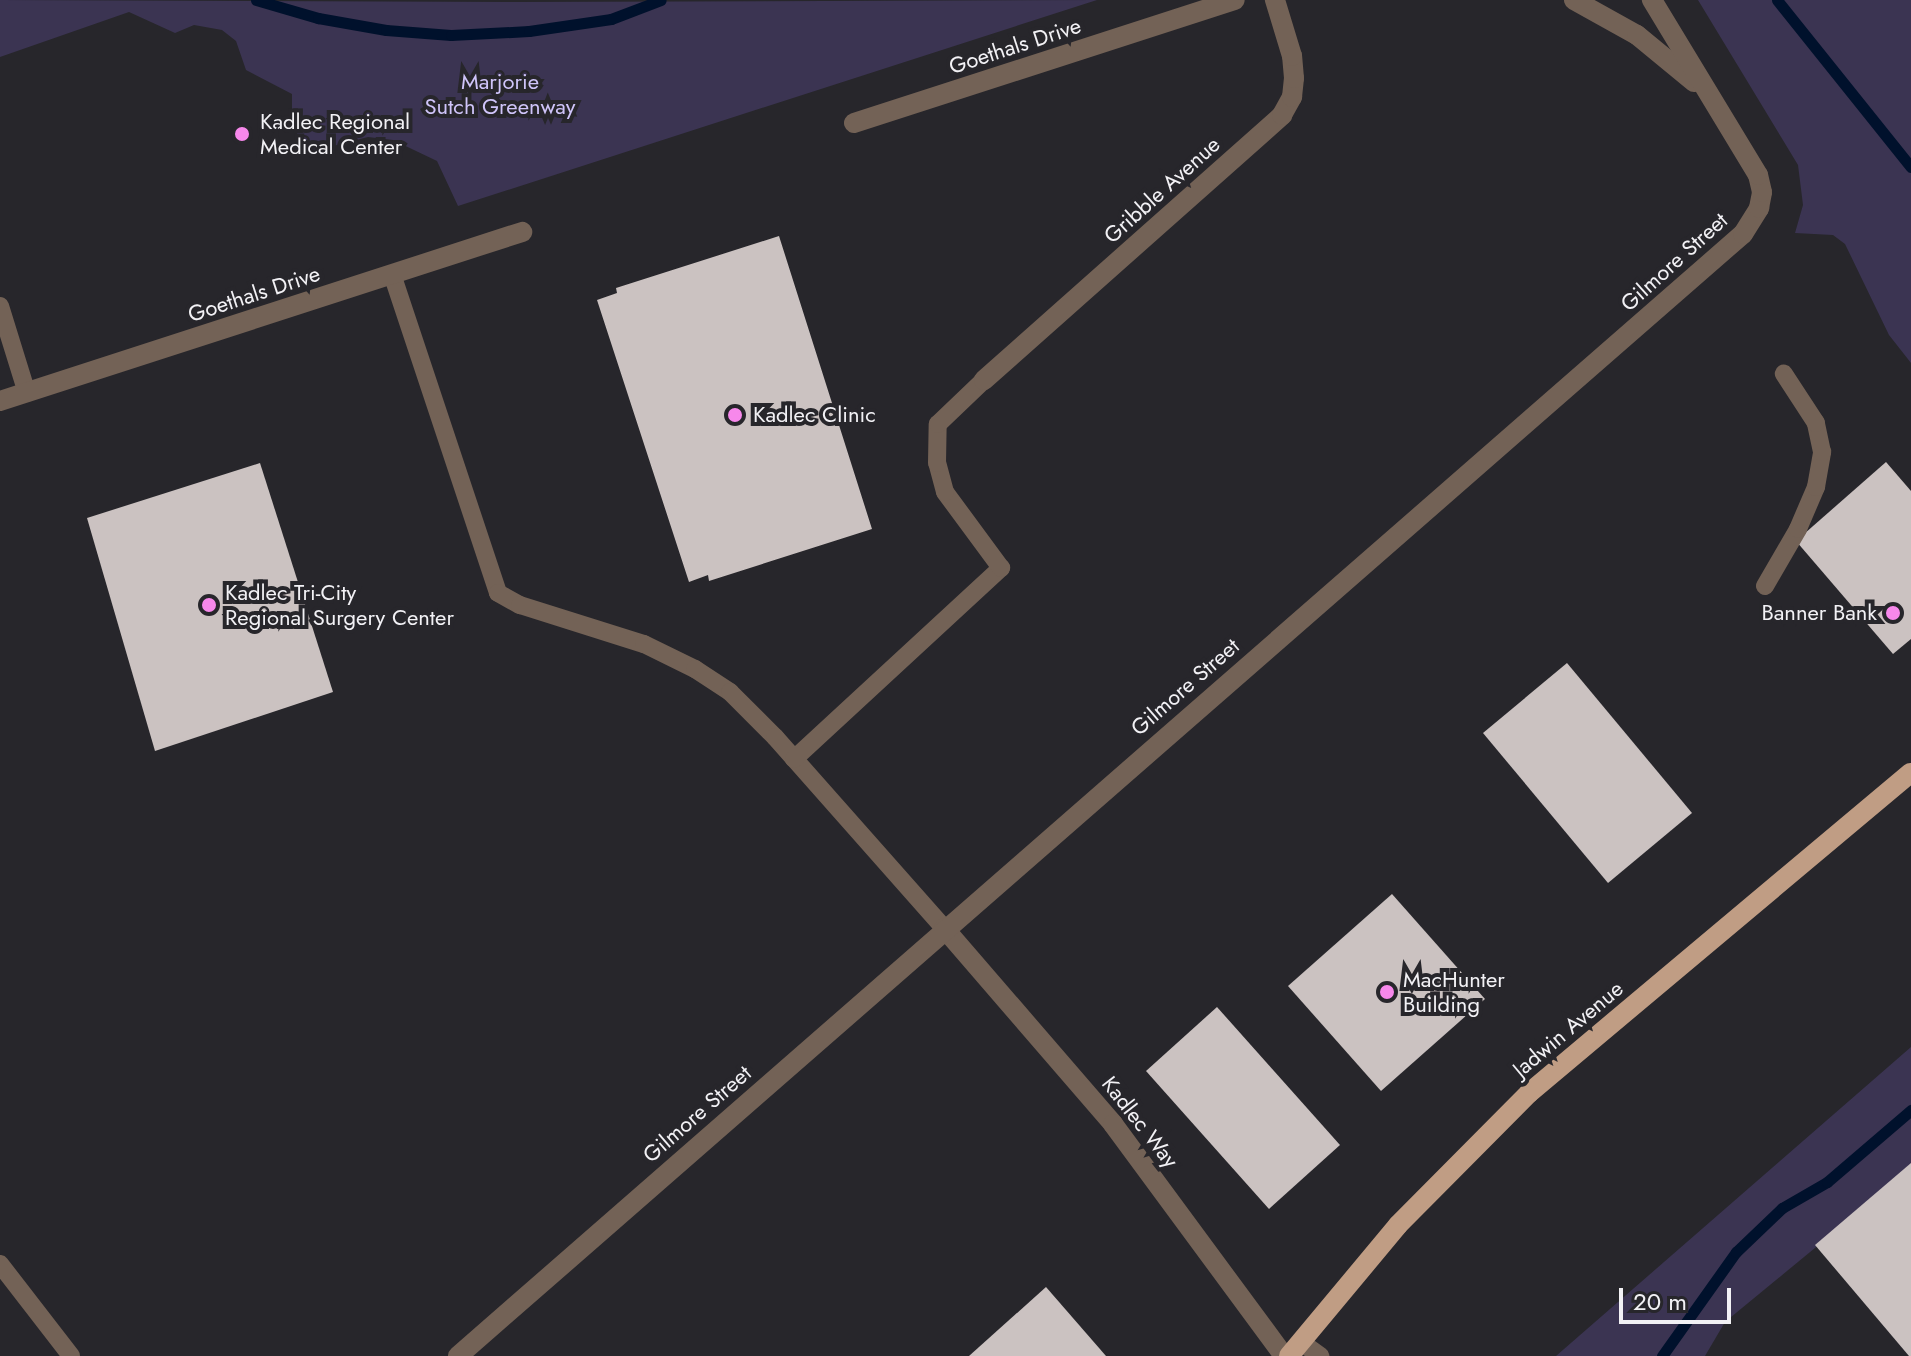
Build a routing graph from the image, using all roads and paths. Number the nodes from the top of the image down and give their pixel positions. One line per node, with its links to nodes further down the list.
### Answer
1 (1235, 0): 6 (street, Goethals Drive)
2 (1275, 0): 11 (street, Gribble Avenue)
3 (1574, 0): 5 (street)
4 (1652, 0): 5 (street, Gilmore Street)
5 (1716, 106): 17 (street, Gilmore Street)
6 (854, 123)
7 (522, 232): 8 (street, Goethals Drive)
8 (392, 274): 12 (street, Goethals Drive); 15 (lane)
9 (0, 306): 12 (lane)
10 (1784, 374): 14 (lane)
11 (984, 380): 15 (lane)
12 (27, 393): 13 (street, Goethals Drive)
13 (0, 401)
14 (1765, 586)
15 (794, 759): 17 (lane)
16 (1911, 773): 19 (main road, Jadwin Avenue)
17 (944, 928): 19 (street, Kadlec Way); 21 (street, Gilmore Street)
18 (0, 1264): 20 (lane)
19 (1291, 1351): 22 (lane)
20 (71, 1356)
21 (458, 1356)
22 (1320, 1356)

